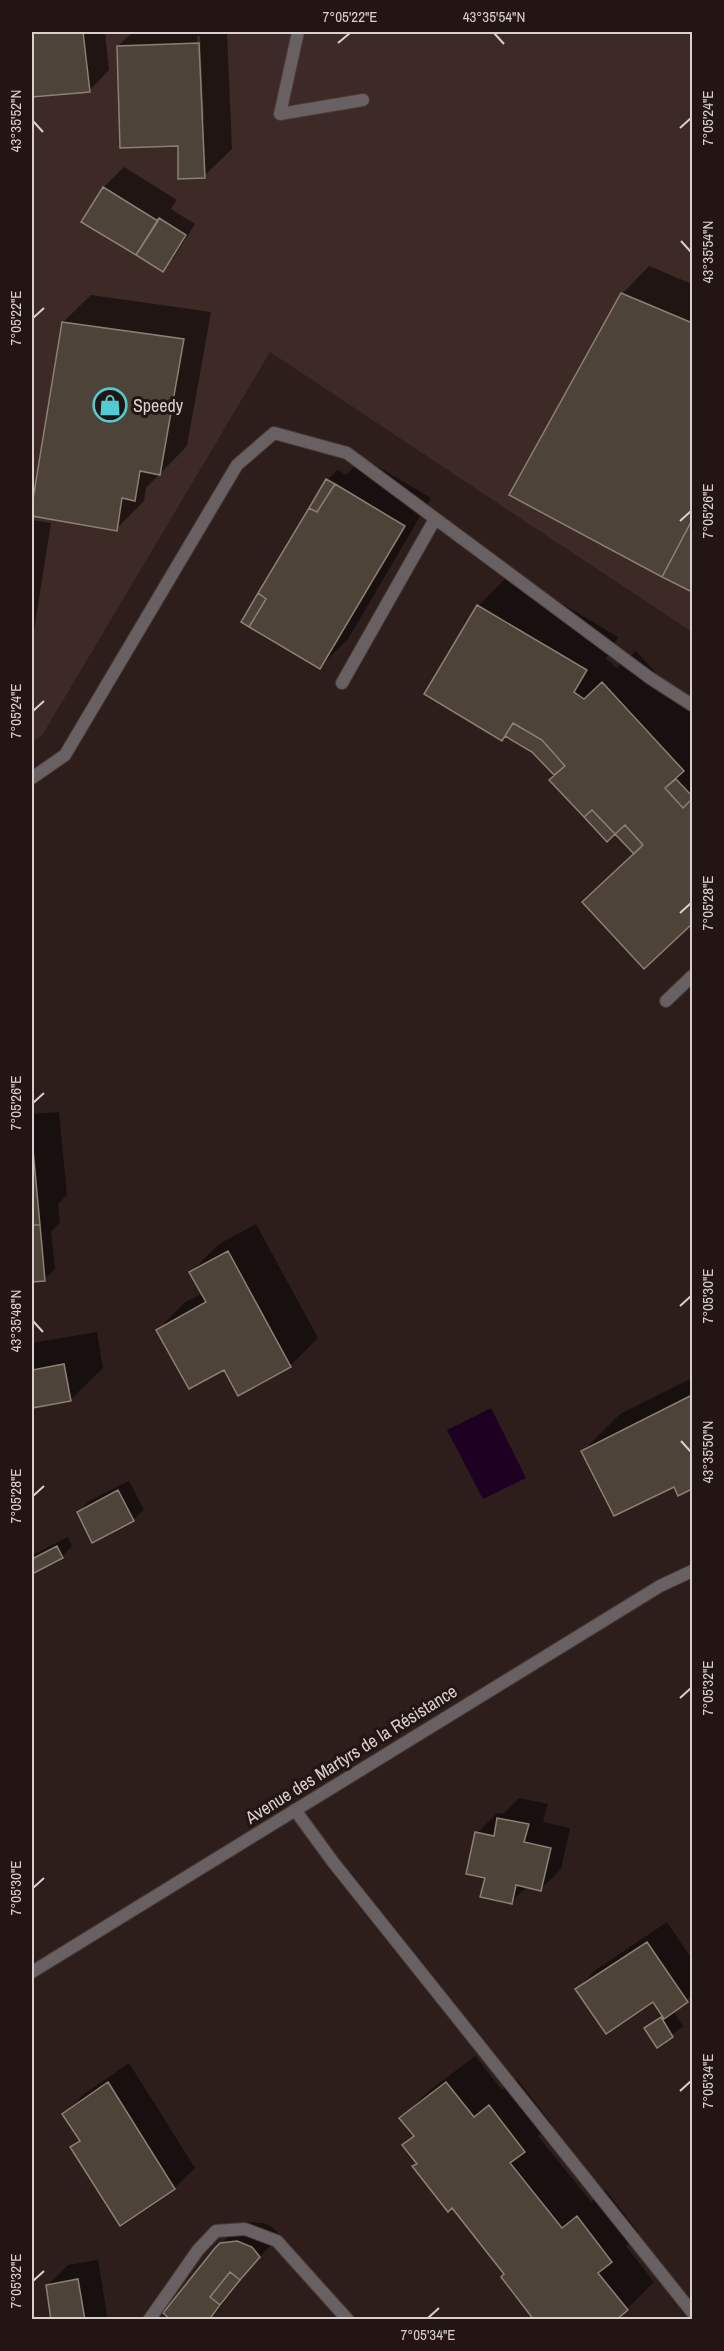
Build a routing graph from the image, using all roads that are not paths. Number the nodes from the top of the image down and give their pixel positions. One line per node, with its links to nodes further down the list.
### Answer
1 (298, 32): 2 (street)
2 (363, 100)
3 (435, 519): 4 (street); 5 (street); 6 (street)
4 (342, 683)
5 (693, 705)
6 (32, 778)
7 (693, 976): 8 (street)
8 (666, 1001)
9 (693, 1571): 10 (street, Avenue des Martyrs de la Résistance)
10 (295, 1810): 11 (street, Avenue des Martyrs de la Résistance); 12 (street)
11 (32, 1972)
12 (693, 2312)
13 (149, 2319): 14 (street)
14 (348, 2319)

